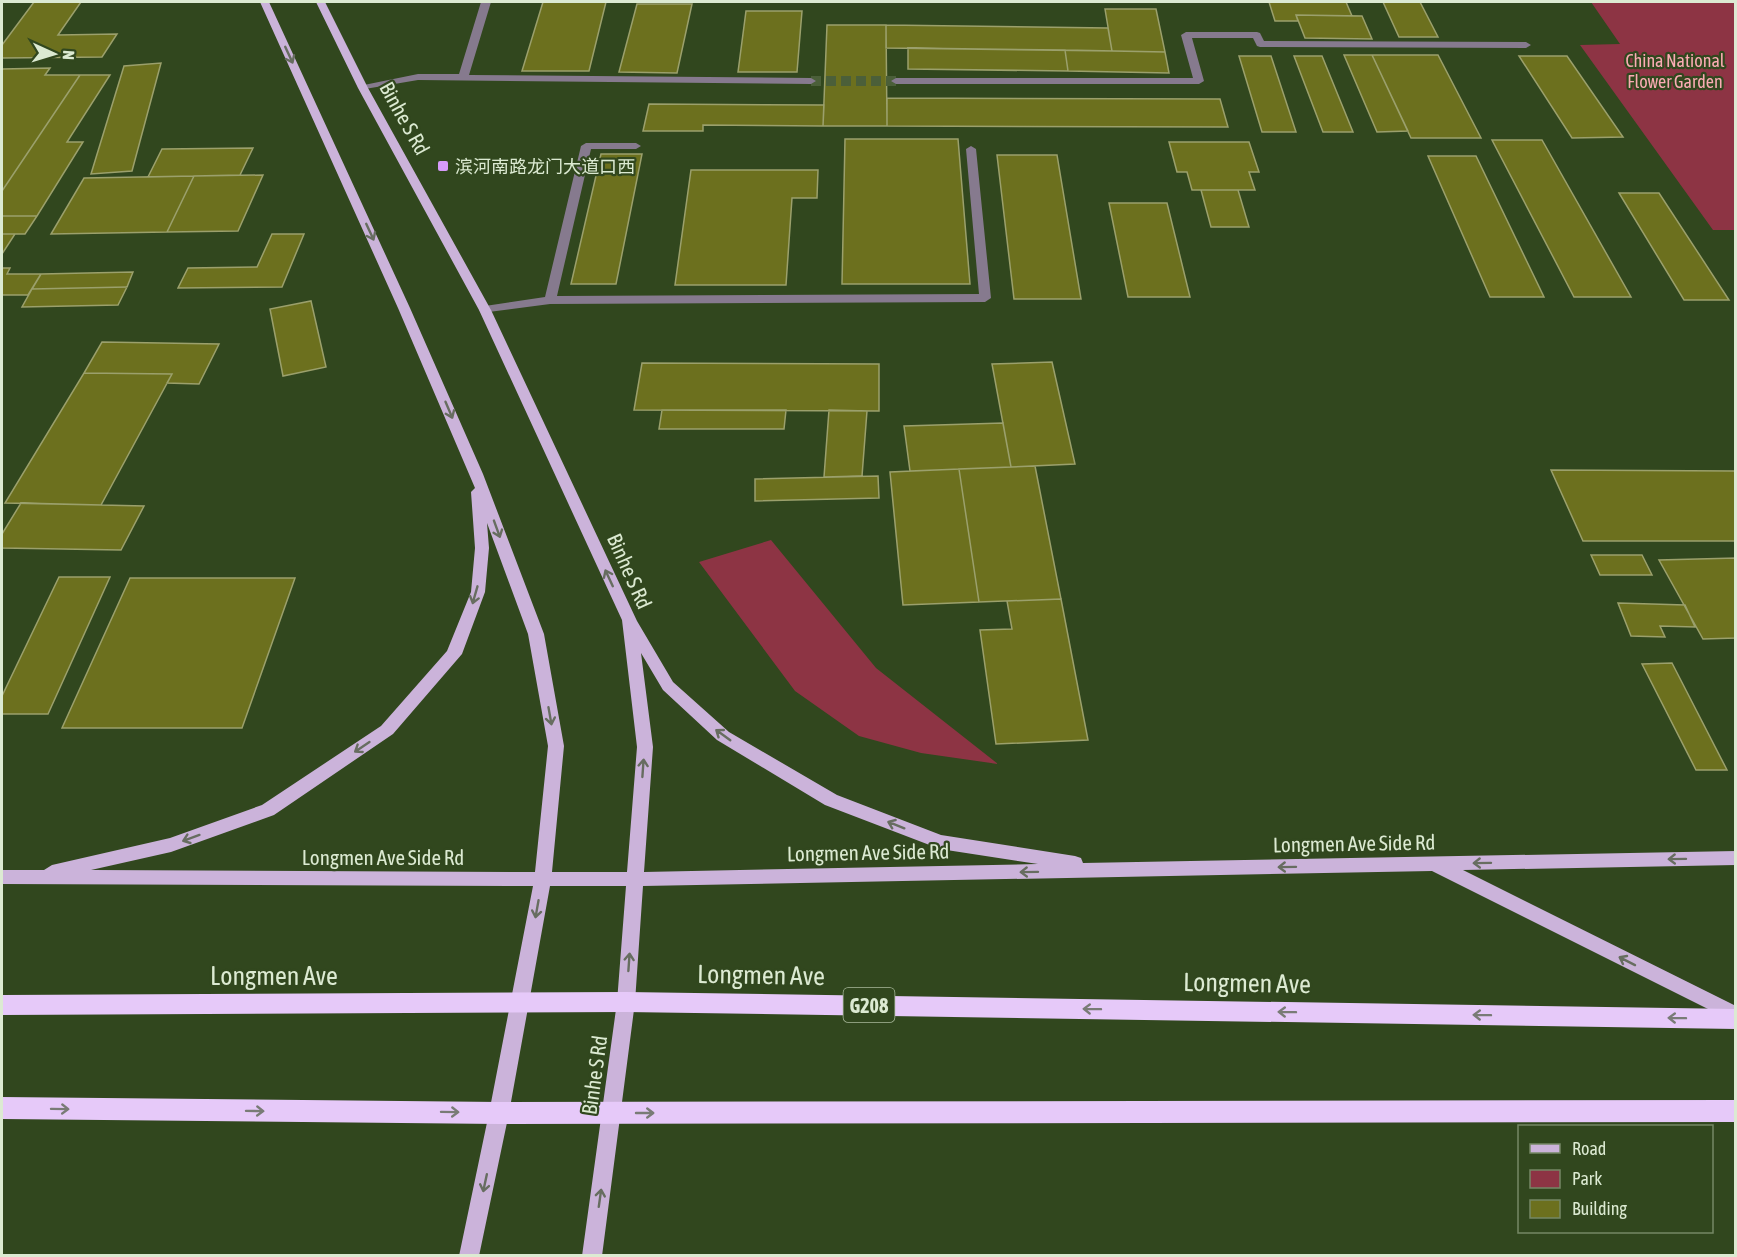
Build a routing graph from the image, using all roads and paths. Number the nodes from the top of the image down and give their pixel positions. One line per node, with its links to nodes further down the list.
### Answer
1 (264, 2): 13 (main road, one-way to 13)
2 (320, 2): 8 (main road, Binhe S Rd)
3 (486, 2): 5 (lane)
4 (1527, 45): 7 (lane)
5 (464, 77): 6 (lane); 8 (lane)
6 (811, 81)
7 (896, 81)
8 (363, 88): 12 (main road, Binhe S Rd)
9 (636, 146): 11 (lane)
10 (971, 149): 11 (lane)
11 (550, 300): 12 (lane)
12 (485, 310): 14 (main road, Binhe S Rd, one-way to 12)
13 (476, 474): 19 (main road, one-way to 19); 20 (main road, one-way to 20)
14 (628, 620): 17 (main road, one-way to 14); 21 (main road, Binhe S Rd, one-way to 14)
15 (1736, 858): 16 (main road, Longmen Ave Side Rd, one-way to 16)
16 (1434, 864): 17 (main road, Longmen Ave Side Rd, one-way to 17); 25 (main road, one-way to 16)
17 (1117, 870): 21 (main road, Longmen Ave Side Rd, one-way to 21)
18 (2, 877): 19 (main road, Longmen Ave Side Rd)
19 (28, 878): 20 (main road, Longmen Ave Side Rd)
20 (543, 879): 21 (main road, Longmen Ave Side Rd); 23 (main road, one-way to 23)
21 (635, 879): 22 (main road, Binhe S Rd, one-way to 21)
22 (626, 1002): 23 (highway, Longmen Ave / G208); 25 (highway, Longmen Ave / G208, one-way to 22); 29 (main road, Binhe S Rd)
23 (520, 1004): 24 (highway, Longmen Ave / G208); 28 (main road)
24 (2, 1005)
25 (1736, 1017)
26 (2, 1108): 28 (highway, one-way to 28)
27 (1736, 1111): 29 (highway, one-way to 27)
28 (499, 1113): 29 (highway); 30 (main road, one-way to 30)
29 (612, 1113): 31 (main road, Binhe S Rd, one-way to 29)
30 (469, 1256)
31 (592, 1256)

